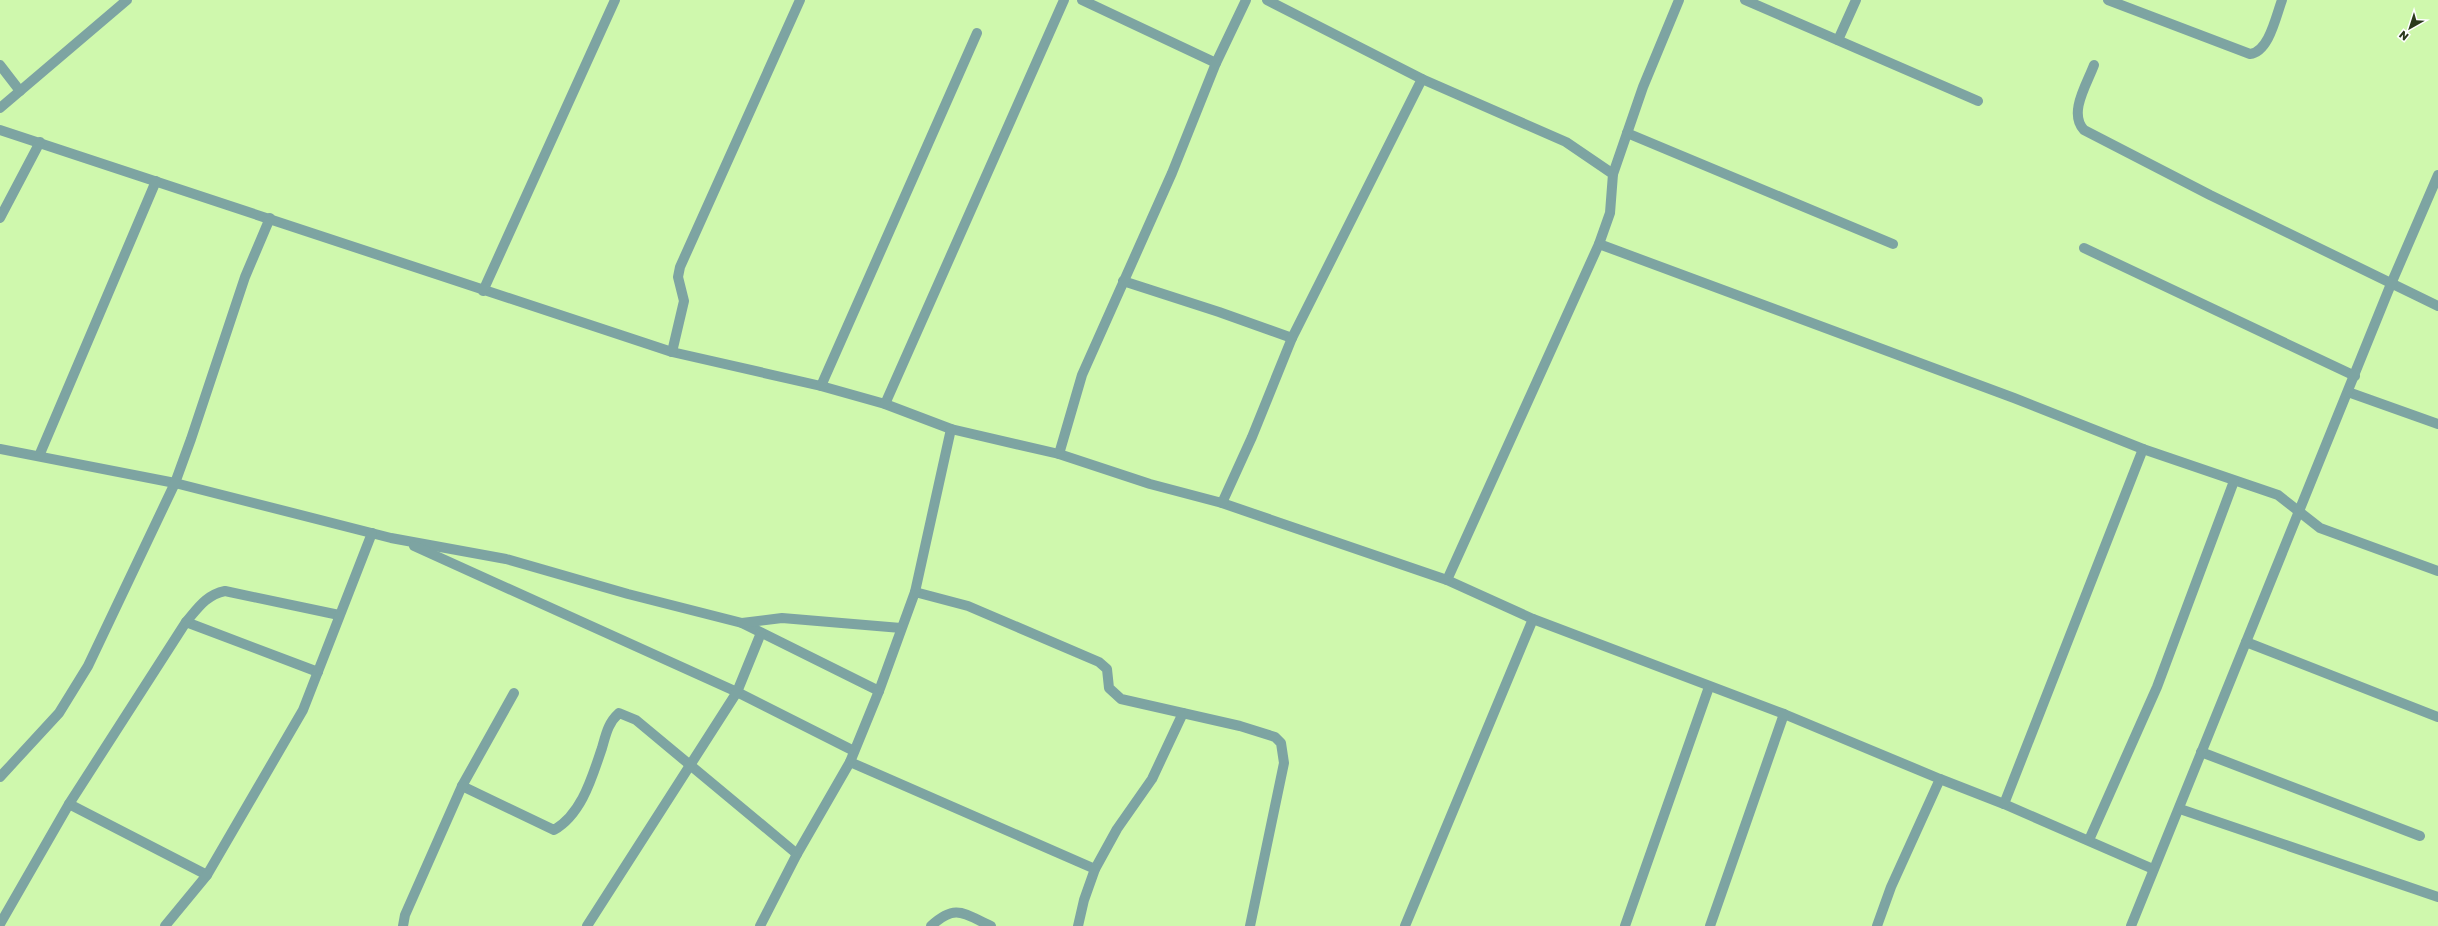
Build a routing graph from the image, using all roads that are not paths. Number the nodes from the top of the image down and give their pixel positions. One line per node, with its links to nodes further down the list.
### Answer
1 (615, 0): 35 (street)
2 (800, 0): 38 (street)
3 (1064, 0): 42 (street)
4 (1082, 0): 15 (street)
5 (1246, 0): 15 (street)
6 (1267, 0): 18 (street)
7 (1679, 0): 23 (street)
8 (1745, 0): 14 (street)
9 (1856, 0): 14 (street)
10 (2108, 0): 11 (street)
11 (2282, 0)
12 (124, 1): 19 (street)
13 (977, 33): 40 (street)
14 (1838, 40): 20 (street)
15 (1216, 63): 33 (street)
16 (0, 65): 19 (street)
17 (2094, 65): 34 (street)
18 (1422, 79): 25 (street); 37 (street)
19 (20, 91): 21 (street)
20 (1978, 101)
21 (0, 108)
22 (0, 130): 24 (street)
23 (1627, 133): 25 (street); 31 (street)
24 (40, 142): 27 (street); 28 (street)
25 (1613, 174): 30 (street)
26 (2438, 175): 34 (street)
27 (156, 181): 29 (street); 48 (street)
28 (0, 218)
29 (270, 218): 35 (street); 50 (street)
30 (1600, 244): 46 (street); 56 (street)
31 (1893, 244)
32 (2084, 248): 39 (street)
33 (1123, 281): 37 (street); 47 (street)
34 (2391, 284): 36 (street); 39 (street)
35 (483, 291): 38 (street)
36 (2438, 306)
37 (1292, 338): 51 (street)
38 (672, 352): 40 (street)
39 (2355, 376): 41 (street)
40 (821, 386): 42 (street)
41 (2348, 392): 43 (street); 52 (street)
42 (885, 404): 44 (street)
43 (2438, 424)
44 (951, 429): 47 (street); 57 (street)
45 (0, 449): 48 (street)
46 (2142, 450): 49 (street); 81 (street)
47 (1059, 454): 51 (street)
48 (39, 456): 50 (street)
49 (2234, 481): 52 (street); 84 (street)
50 (174, 483): 53 (street); 77 (street)
51 (1222, 503): 56 (street)
52 (2299, 511): 55 (street); 64 (street)
53 (372, 533): 54 (street); 58 (street)
54 (400, 539): 61 (street); 68 (street)
55 (2438, 571)
56 (1447, 580): 59 (street)
57 (915, 592): 62 (street); 70 (street)
58 (339, 615): 60 (street); 65 (street)
59 (1533, 619): 66 (street); 99 (street)
60 (186, 622): 65 (street); 80 (street)
61 (742, 624): 62 (street); 63 (street)
62 (901, 628): 67 (street)
63 (761, 633): 67 (street); 68 (street)
64 (2246, 642): 72 (street); 74 (street)
65 (318, 672): 88 (street)
66 (1709, 687): 71 (street); 100 (street)
67 (879, 691): 73 (street)
68 (737, 692): 73 (street); 76 (street)
69 (514, 693): 79 (street)
70 (1183, 713): 86 (street); 98 (street)
71 (1784, 714): 78 (street); 101 (street)
72 (2438, 717)
73 (854, 752): 75 (street)
74 (2201, 752): 82 (street); 83 (street)
75 (850, 762): 85 (street); 86 (street)
76 (690, 767): 79 (street); 85 (street); 93 (street)
77 (0, 777)
78 (1940, 779): 81 (street); 102 (street)
79 (462, 786): 92 (street)
80 (69, 804): 88 (street); 90 (street)
81 (2004, 804): 84 (street)
82 (2180, 809): 87 (street); 89 (street)
83 (2420, 836)
84 (2089, 840): 87 (street)
85 (797, 854): 94 (street)
86 (1095, 869): 97 (street)
87 (2153, 869): 103 (street)
88 (207, 875): 91 (street)
89 (2438, 897)
90 (0, 924)
91 (165, 926)
92 (403, 926)
93 (587, 926)
94 (760, 926)
95 (930, 926): 96 (street)
96 (991, 926)
97 (1078, 926)
98 (1250, 926)
99 (1405, 926)
100 (1625, 926)
101 (1710, 926)
102 (1878, 926)
103 (2131, 926)

